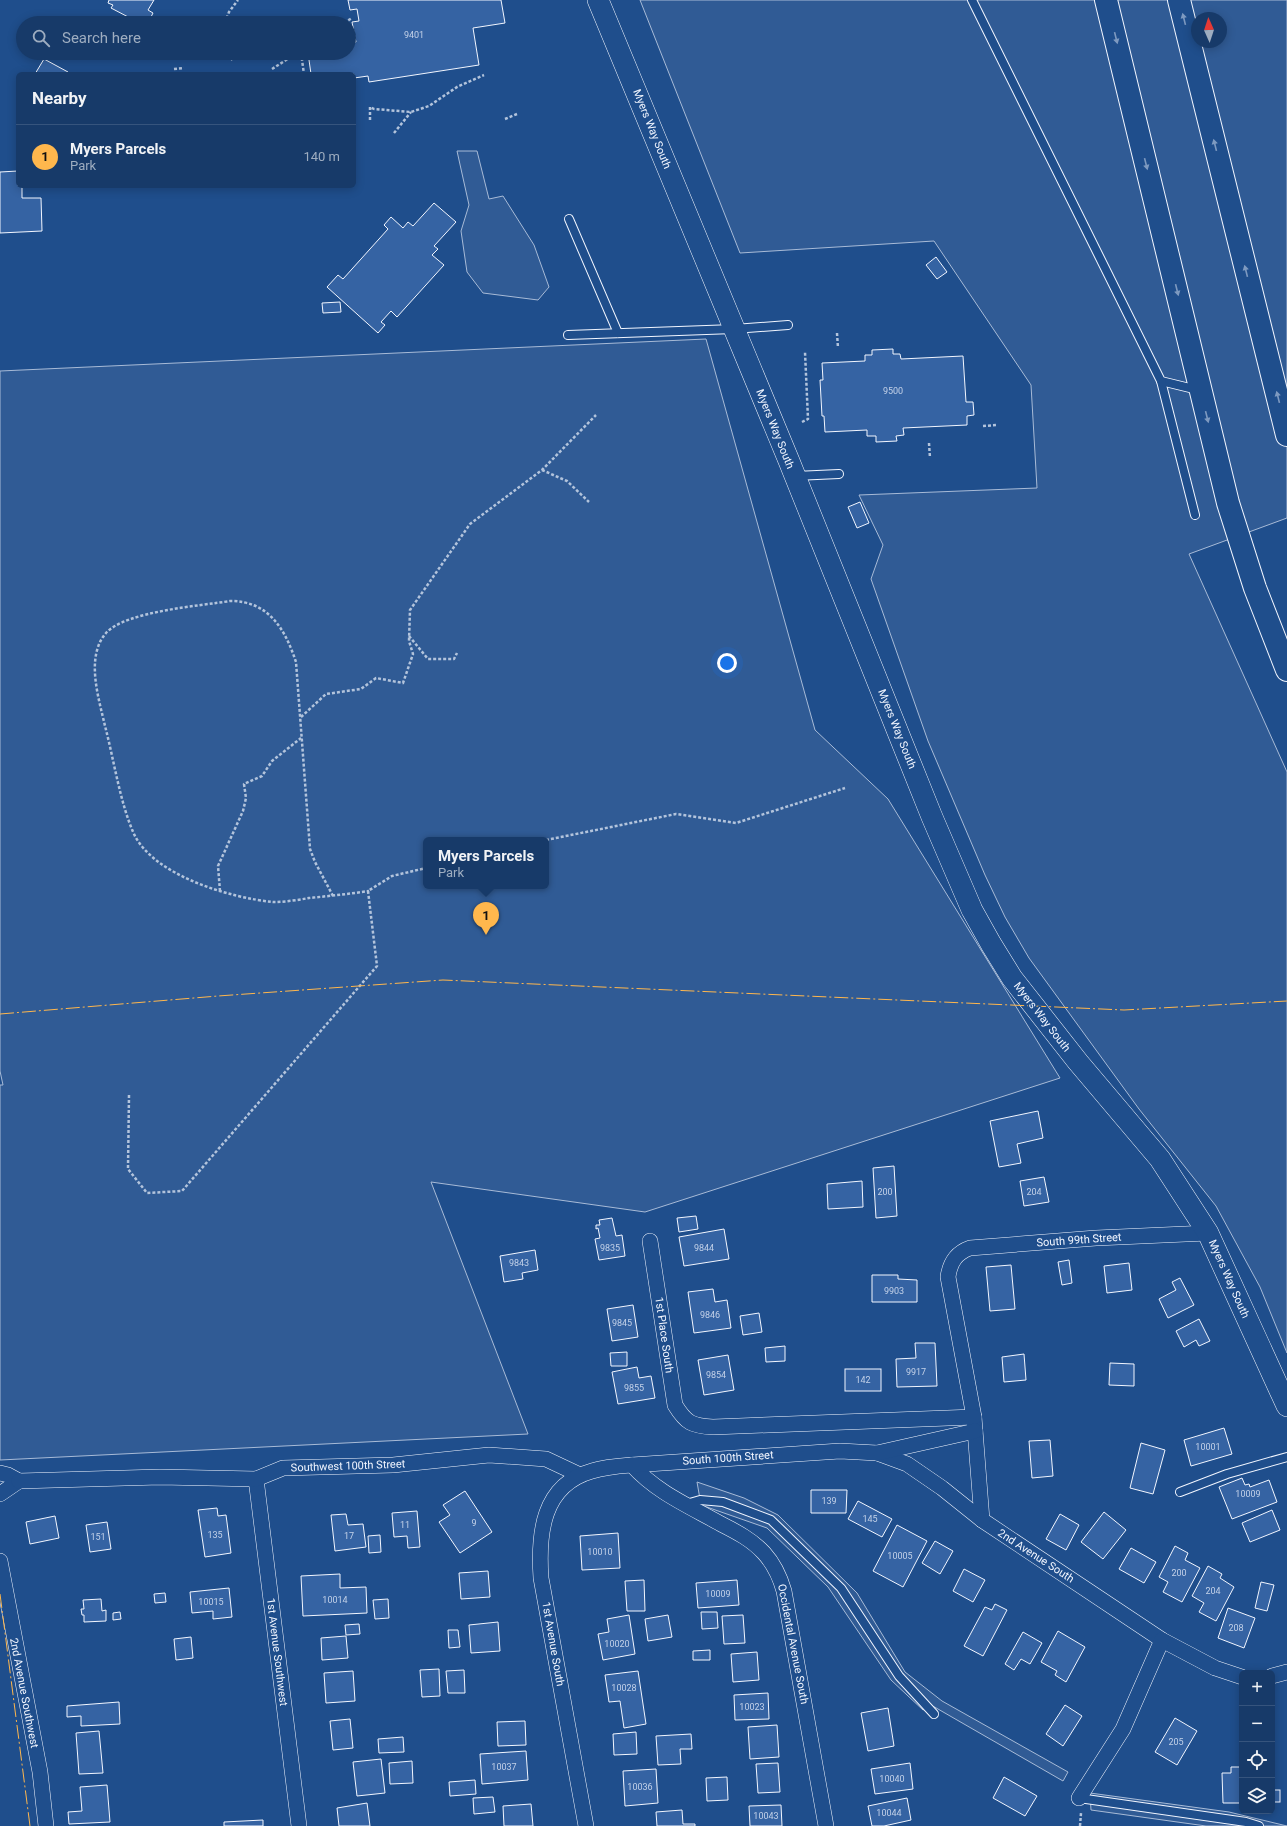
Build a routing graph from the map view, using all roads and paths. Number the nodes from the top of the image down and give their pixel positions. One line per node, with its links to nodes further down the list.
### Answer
1 (238, 0): 6 (path)
2 (598, 0): 21 (main road, Myers Way South)
3 (972, 0): 27 (lane)
4 (1106, 0): 28 (highway, one-way to 28)
5 (1179, 0): 33 (highway, one-way to 5)
6 (228, 16)
7 (285, 60): 10 (path)
8 (302, 60): 12 (path)
9 (184, 68): 11 (path)
10 (272, 68)
11 (174, 69)
12 (304, 72)
13 (484, 75): 14 (path)
14 (411, 112): 17 (path); 18 (path)
15 (517, 114): 16 (path)
16 (504, 119)
17 (370, 120)
18 (394, 133)
19 (570, 219): 22 (lane)
20 (788, 325): 21 (lane)
21 (734, 329): 22 (lane); 38 (main road, Myers Way South)
22 (618, 333): 24 (lane)
23 (837, 333): 25 (path)
24 (568, 334)
25 (838, 348)
26 (804, 352): 30 (path)
27 (1161, 381): 28 (lane); 40 (lane)
28 (1201, 390): 43 (highway, one-way to 43)
29 (596, 415): 36 (path)
30 (802, 422)
31 (997, 425): 32 (path)
32 (983, 426)
33 (1287, 435)
34 (929, 443): 35 (path)
35 (930, 458)
36 (542, 470): 39 (path); 41 (path)
37 (839, 474): 38 (lane)
38 (794, 476): 53 (main road, Myers Way South)
39 (589, 502)
40 (1195, 514)
41 (409, 636): 42 (path); 44 (path)
42 (457, 653)
43 (1287, 670)
44 (300, 718): 45 (path); 49 (path)
45 (302, 738): 49 (path); 51 (path)
46 (845, 788): 47 (path)
47 (549, 839)
48 (423, 869): 50 (path)
49 (220, 891): 51 (path)
50 (369, 891): 51 (path); 52 (path)
51 (333, 896)
52 (129, 1095)
53 (1208, 1233): 55 (main road, Myers Way South); 56 (street, South 99th Street)
54 (650, 1241): 56 (street, 1st Place South)
55 (1287, 1406)
56 (974, 1424): 57 (street, South 100th Street); 67 (street)
57 (877, 1453): 59 (street, South 100th Street); 67 (street, South 100th Street)
58 (1287, 1457): 64 (lane)
59 (632, 1465): 61 (street, South 100th Street); 66 (street, Occidental Avenue South)
60 (0, 1473): 63 (street, Southwest 100th Street)
61 (580, 1475): 62 (street, Southwest 100th Street); 77 (street, 1st Avenue South)
62 (256, 1479): 63 (street, Southwest 100th Street); 76 (street, 1st Avenue Southwest)
63 (19, 1481): 65 (street)
64 (1180, 1492)
65 (0, 1494)
66 (686, 1504): 73 (lane); 78 (street, Occidental Avenue South)
67 (982, 1520): 69 (street, 2nd Avenue South)
68 (0, 1561): 75 (street, 2nd Avenue Southwest)
69 (1162, 1640): 72 (street, 2nd Avenue South); 74 (street)
70 (1287, 1672): 71 (street)
71 (1275, 1675)
72 (1239, 1676)
73 (934, 1714)
74 (1079, 1798): 79 (lane)
75 (46, 1826)
76 (299, 1826)
77 (586, 1826)
78 (826, 1826)
79 (1259, 1826)

